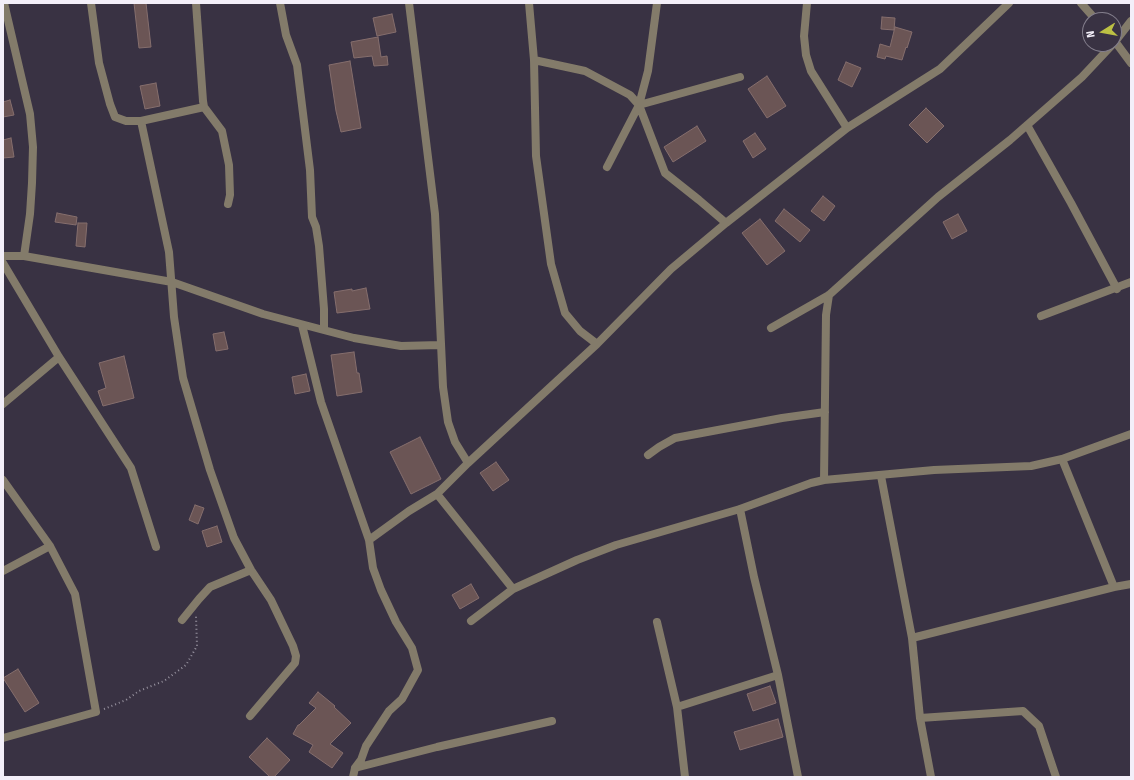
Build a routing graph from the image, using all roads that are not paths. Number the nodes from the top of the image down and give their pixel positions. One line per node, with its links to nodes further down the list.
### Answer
1 (4, 3): 28 (street)
2 (91, 3): 21 (street)
3 (196, 3): 20 (street)
4 (280, 3): 37 (street)
5 (409, 3): 39 (street)
6 (529, 3): 16 (street)
7 (657, 3): 19 (street)
8 (807, 3): 23 (street)
9 (1009, 3): 23 (street)
10 (1081, 3): 11 (street)
11 (1089, 12)
12 (1131, 21): 13 (street)
13 (1122, 32)
14 (1105, 52): 22 (street)
15 (1122, 52): 17 (street)
16 (534, 60): 19 (street); 38 (street)
17 (1131, 64)
18 (740, 77): 19 (street)
19 (639, 105): 24 (street); 26 (street)
20 (204, 107): 21 (street); 25 (street)
21 (142, 121): 30 (street)
22 (1027, 125): 32 (street); 33 (street)
23 (847, 128): 26 (street)
24 (607, 167)
25 (228, 204)
26 (726, 223): 38 (street)
27 (3, 256): 28 (street)
28 (24, 256): 30 (street)
29 (3, 263): 40 (street)
30 (172, 282): 35 (street); 55 (street)
31 (1131, 282): 32 (street)
32 (1117, 288): 34 (street)
33 (828, 295): 36 (street); 42 (street)
34 (1041, 316)
35 (302, 325): 37 (street); 52 (street)
36 (771, 328)
37 (324, 329): 39 (street)
38 (597, 344): 46 (street)
39 (440, 345): 46 (street)
40 (59, 357): 41 (street); 54 (street)
41 (3, 404)
42 (824, 412): 44 (street); 49 (street)
43 (1131, 434): 45 (street)
44 (648, 455)
45 (1062, 459): 47 (street); 58 (street)
46 (468, 463): 50 (street)
47 (881, 476): 49 (street); 63 (street)
48 (3, 480): 53 (street)
49 (824, 480): 51 (street)
50 (438, 494): 52 (street); 59 (street)
51 (740, 509): 59 (street); 64 (street)
52 (369, 540): 70 (street)
53 (50, 546): 56 (street); 69 (street)
54 (156, 547)
55 (251, 570): 60 (street); 66 (street)
56 (3, 571)
57 (1131, 584): 58 (street)
58 (1114, 587): 63 (street)
59 (513, 589): 61 (street)
60 (182, 620)
61 (471, 621)
62 (657, 622): 65 (street)
63 (912, 638): 67 (street)
64 (778, 675): 65 (street); 73 (street)
65 (676, 706): 72 (street)
66 (250, 716)
67 (920, 718): 74 (street); 75 (street)
68 (552, 721): 70 (street)
69 (3, 738)
70 (355, 768): 71 (street)
71 (353, 777)
72 (685, 777)
73 (798, 777)
74 (931, 777)
75 (1056, 777)

